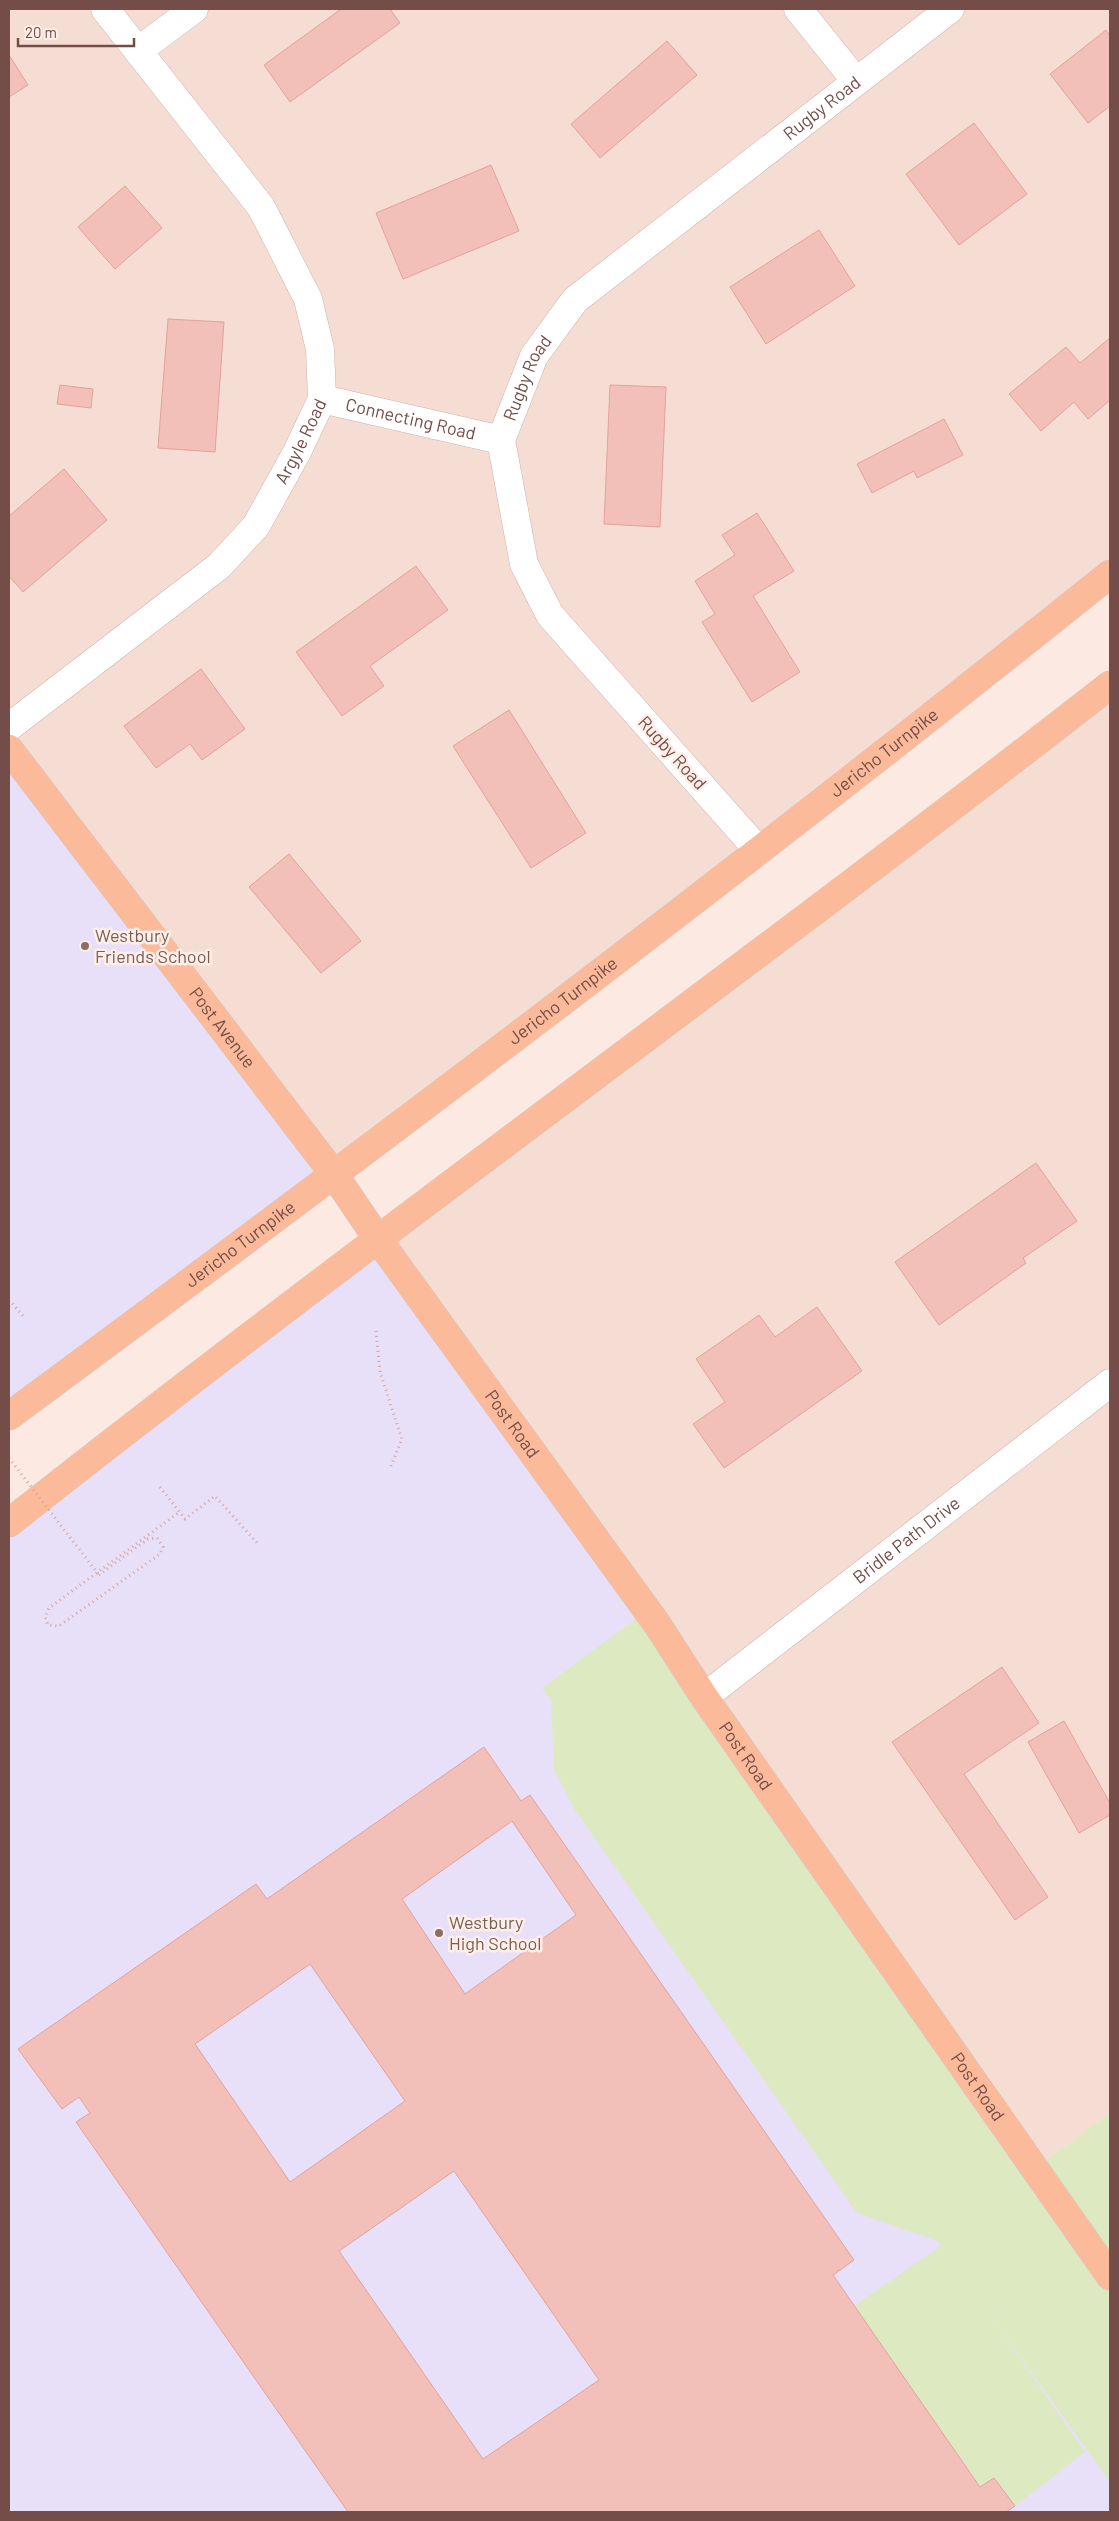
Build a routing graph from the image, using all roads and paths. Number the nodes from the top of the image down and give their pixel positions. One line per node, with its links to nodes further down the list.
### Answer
1 (104, 9): 5 (street, Argyle Road)
2 (194, 9): 5 (street)
3 (798, 9): 6 (street)
4 (950, 9): 6 (street, Rugby Road)
5 (138, 51): 7 (street, Argyle Road)
6 (856, 81): 8 (street, Rugby Road)
7 (322, 398): 8 (street, Connecting Road); 11 (street, Argyle Road)
8 (501, 440): 13 (street, Rugby Road)
9 (1110, 574): 13 (main road, Jericho Turnpike)
10 (1110, 686): 15 (main road)
11 (9, 727)
12 (9, 749): 14 (main road, Post Avenue)
13 (759, 851): 14 (main road, Jericho Turnpike)
14 (334, 1173): 15 (main road, Post Avenue); 20 (main road, Jericho Turnpike)
15 (377, 1238): 25 (main road); 27 (main road, Post Road)
16 (9, 1306): 17 (path)
17 (23, 1316)
18 (376, 1331): 22 (path)
19 (1110, 1383): 27 (street, Bridle Path Drive)
20 (9, 1416)
21 (9, 1458): 24 (path, bridge)
22 (391, 1466)
23 (160, 1487): 24 (path)
24 (178, 1513): 26 (path)
25 (9, 1523)
26 (258, 1544)
27 (704, 1697): 28 (main road, Post Road)
28 (1110, 2276)

